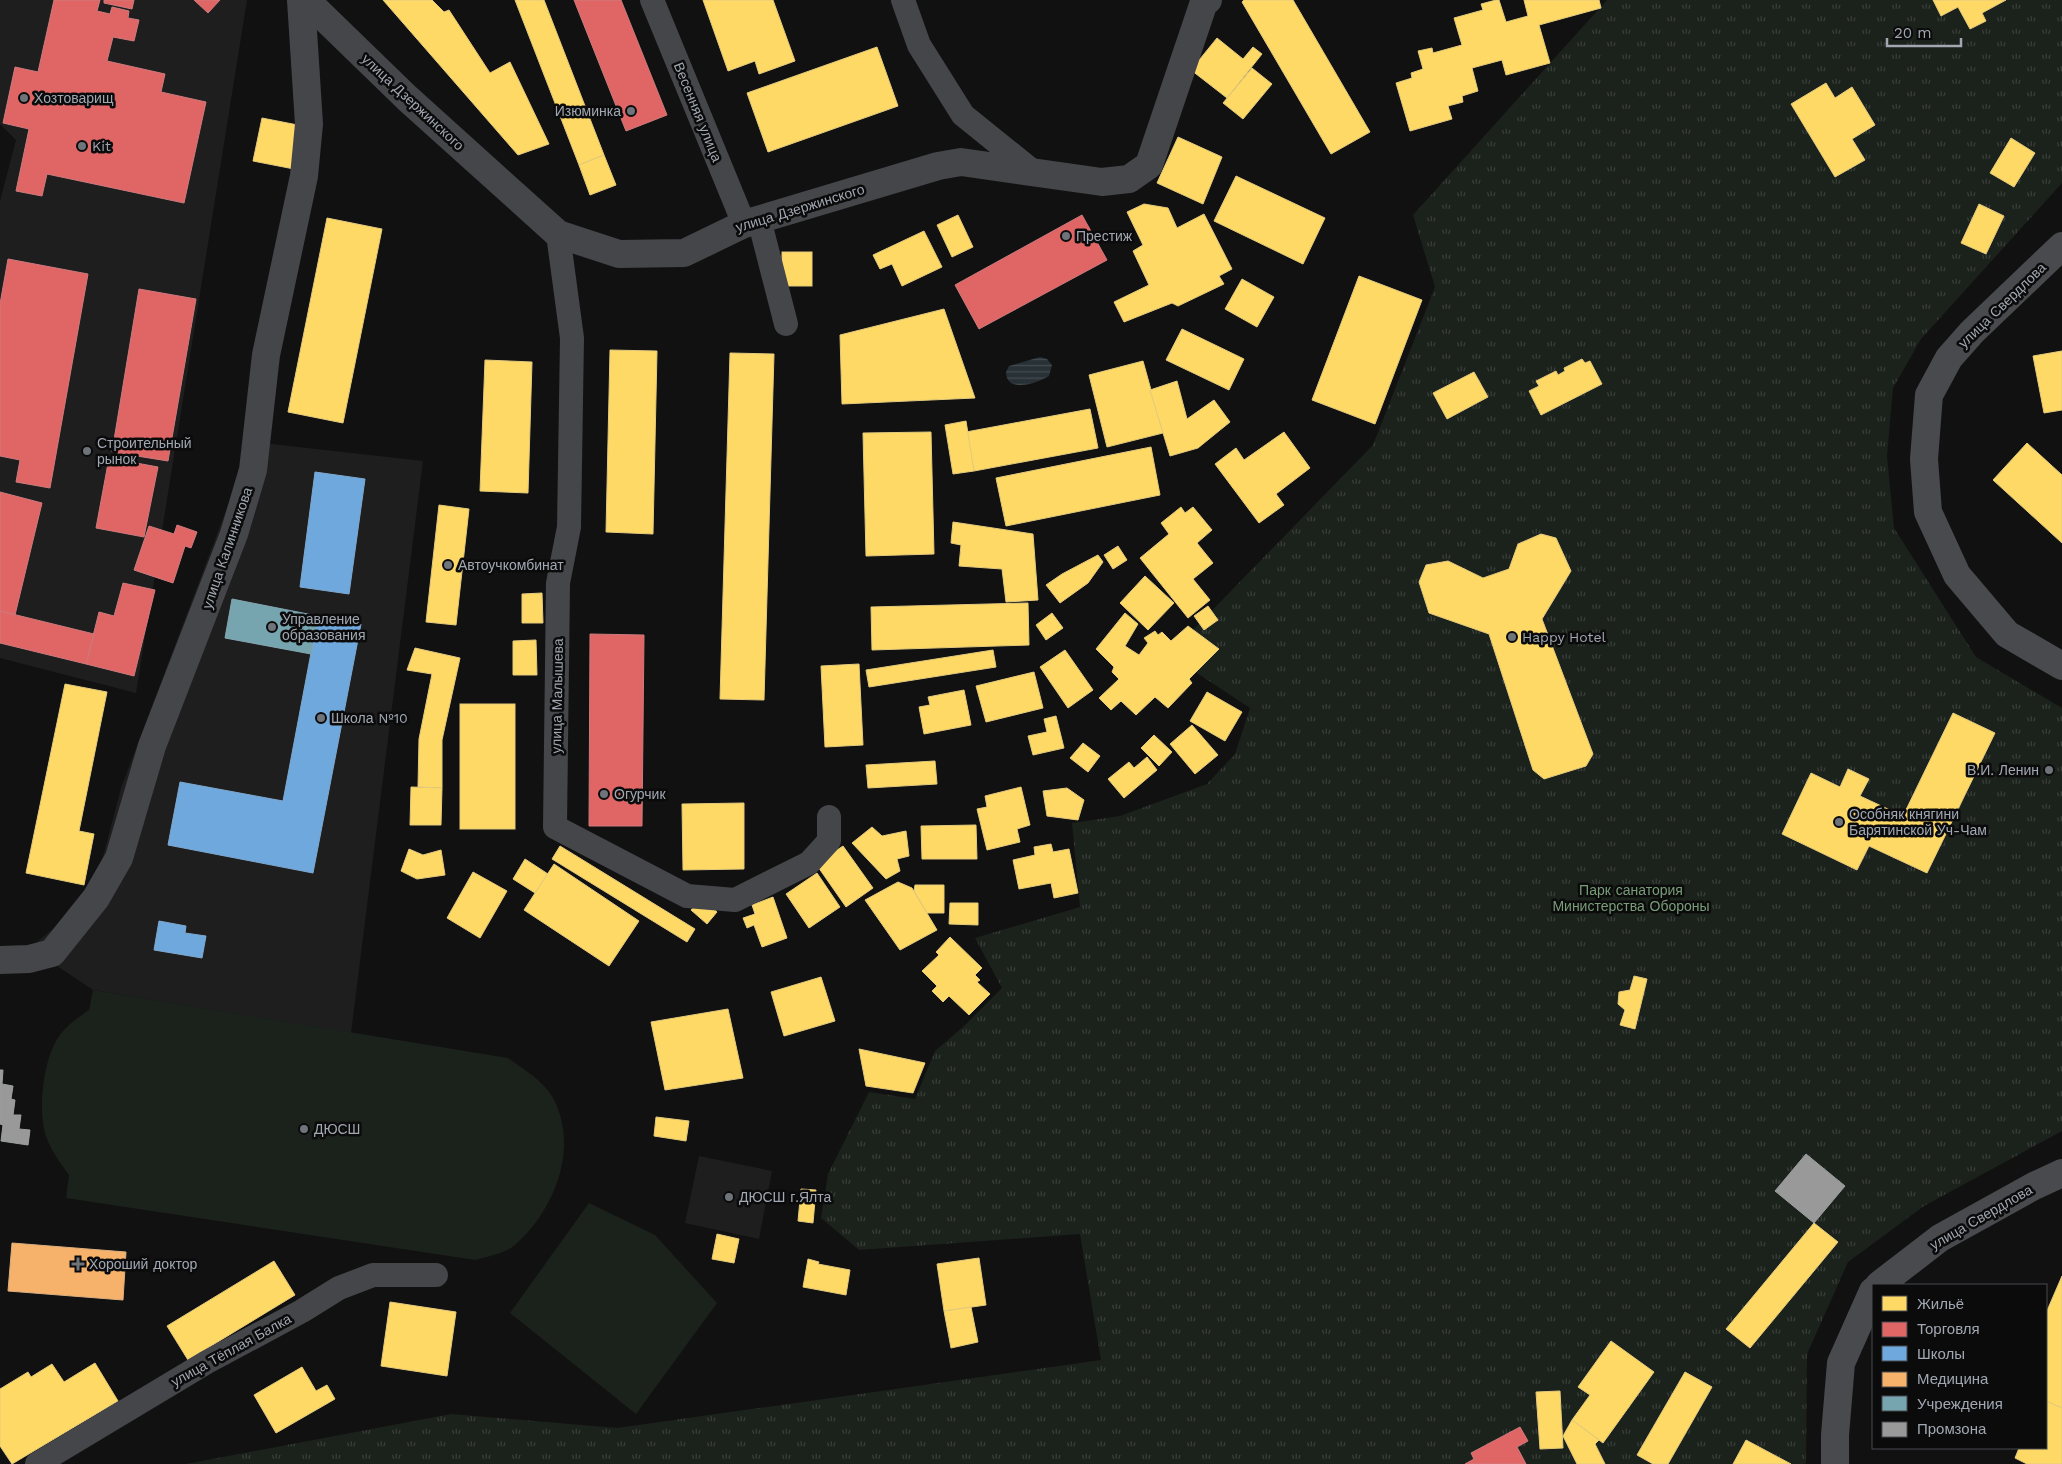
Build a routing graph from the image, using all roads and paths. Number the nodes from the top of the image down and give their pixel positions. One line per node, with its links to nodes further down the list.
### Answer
1 (301, 0): 13 (street, улица Калинникова)
2 (306, 0): 8 (street, улица Дзержинского)
3 (652, 0): 7 (street, Весенняя улица)
4 (903, 0): 6 (street)
5 (1206, 1): 6 (street, улица Дзержинского)
6 (1035, 173): 7 (street, улица Дзержинского)
7 (752, 221): 8 (street, улица Дзержинского); 10 (street, Весенняя улица)
8 (558, 234): 12 (street, улица Малышева)
9 (2062, 246): 11 (main road, улица Свердлова)
10 (786, 324)
11 (2062, 666)
12 (829, 817)
13 (0, 960)
14 (2062, 1173): 16 (main road, улица Свердлова)
15 (436, 1276): 18 (street, улица Тёплая Балка)
16 (1880, 1284)
17 (1872, 1293): 19 (main road)
18 (37, 1464)
19 (1835, 1464)

